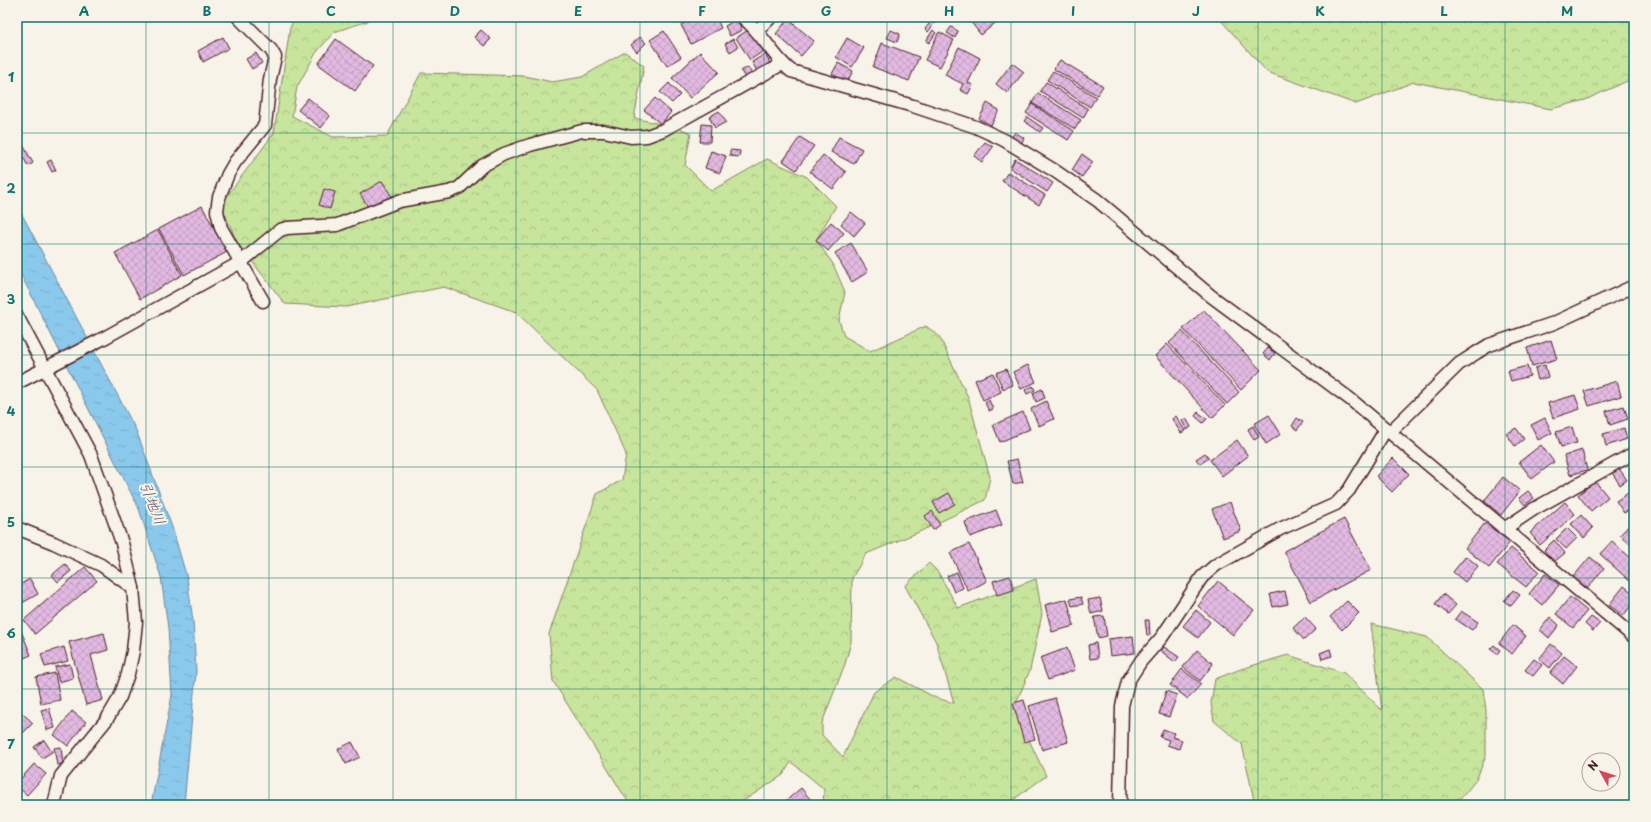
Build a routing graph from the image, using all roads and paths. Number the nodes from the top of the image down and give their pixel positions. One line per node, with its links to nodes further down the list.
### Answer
1 (238, 17): 6 (street)
2 (742, 17): 4 (street)
3 (771, 17): 4 (street)
4 (757, 31): 5 (street)
5 (782, 64): 6 (street); 12 (street)
6 (240, 262): 8 (street); 10 (street)
7 (1634, 286): 12 (street)
8 (263, 301)
9 (17, 316): 10 (street)
10 (45, 369): 11 (street); 16 (street)
11 (17, 384)
12 (1388, 431): 15 (street); 19 (street)
13 (1634, 453): 15 (street)
14 (17, 528): 16 (street)
15 (1504, 529): 17 (street)
16 (133, 588): 18 (street)
17 (1634, 637)
18 (54, 805)
19 (1120, 805)

